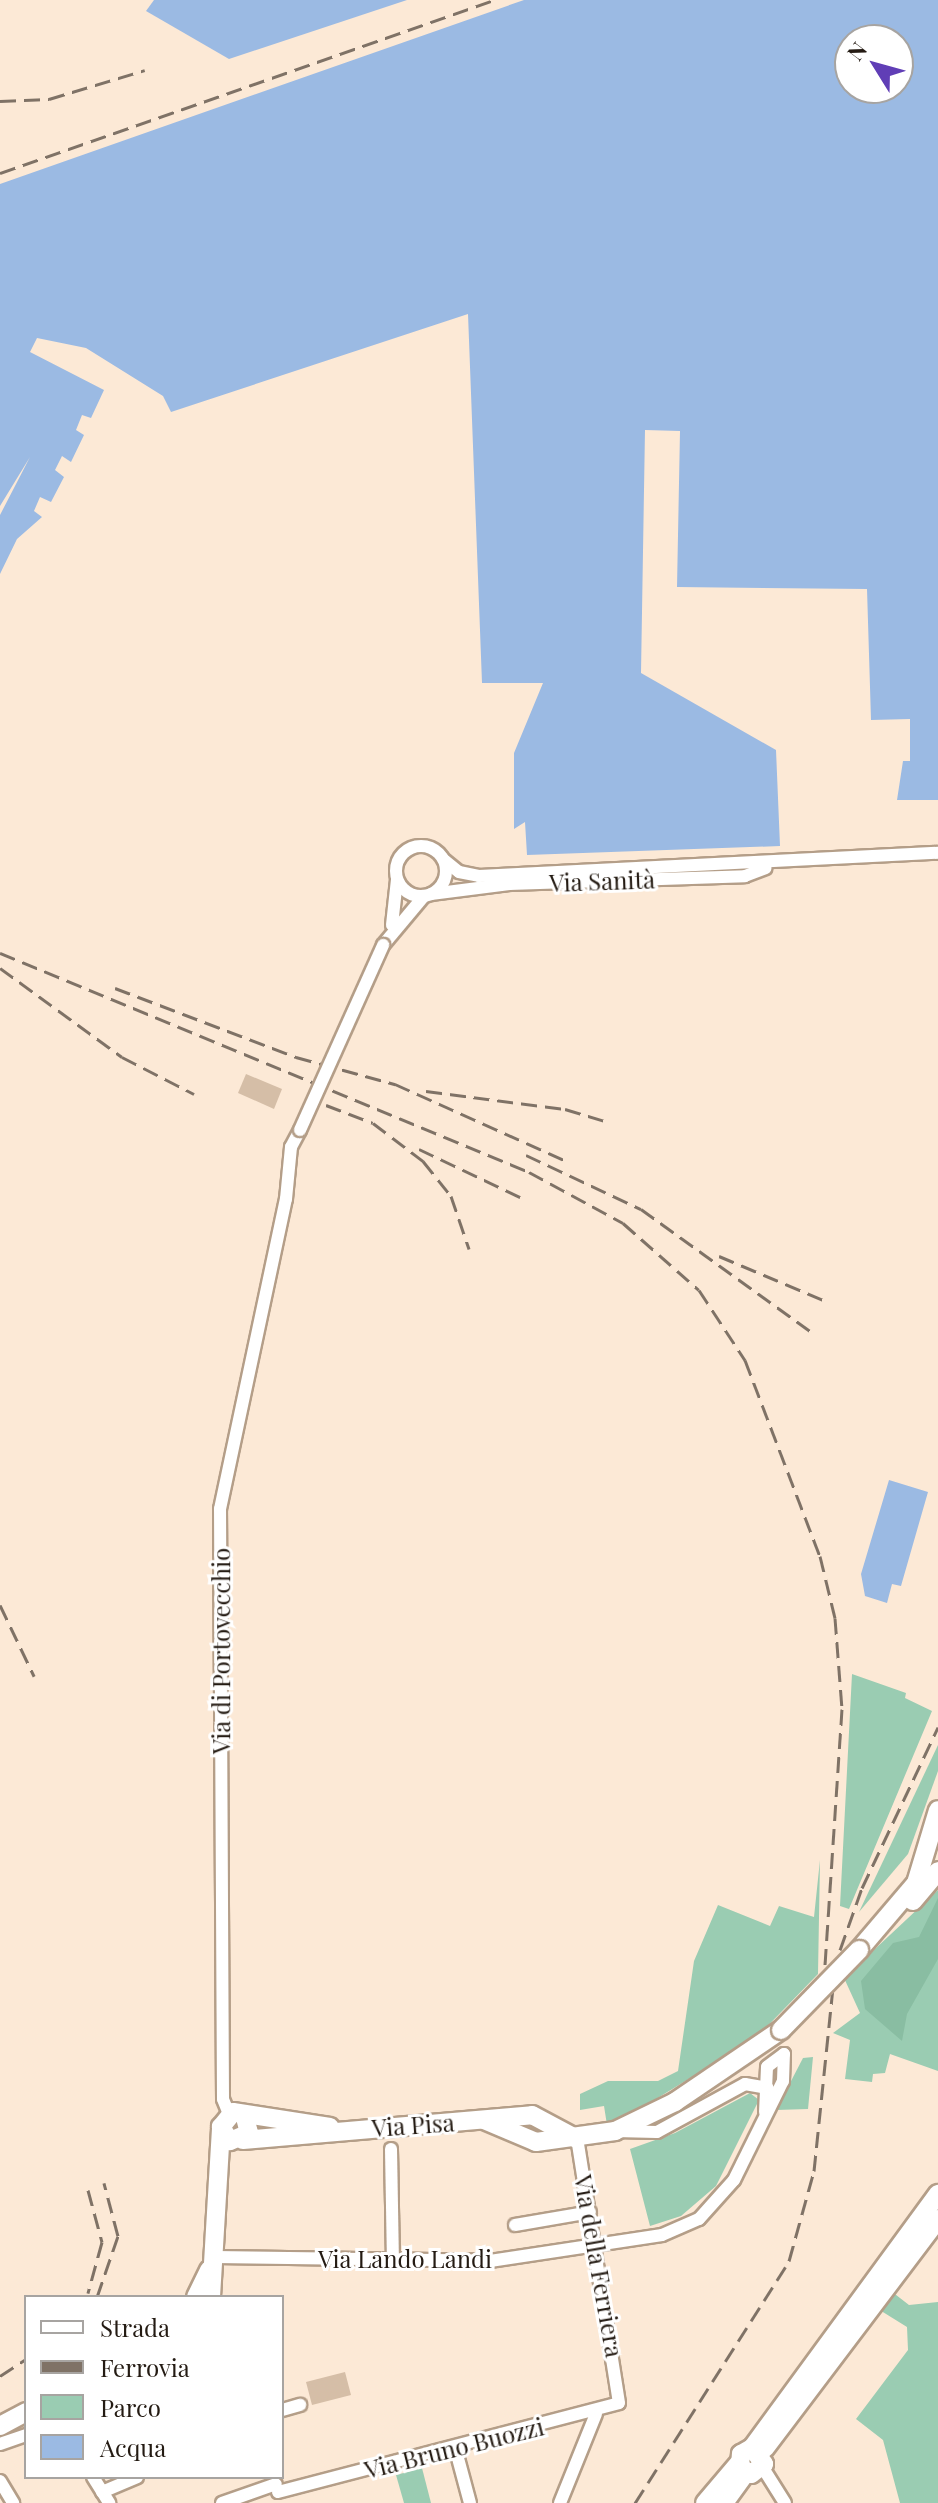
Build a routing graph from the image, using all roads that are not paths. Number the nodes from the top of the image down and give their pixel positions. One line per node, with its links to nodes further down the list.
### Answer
1 (938, 853): 3 (street, Via Sanità)
2 (444, 860): 3 (street, Via Sanità); 4 (street, Via Sanità); 5 (street)
3 (773, 865): 5 (street, Via Sanità)
4 (397, 880): 5 (street); 6 (street, Via di Portovecchio)
5 (428, 895): 6 (street, Via di Portovecchio)
6 (391, 930): 13 (street, Via di Portovecchio, bridge)
7 (937, 1816): 9 (main road)
8 (935, 1877): 9 (main road)
9 (890, 1917): 16 (main road, Via Pisa, bridge)
10 (768, 2088): 11 (street); 11 (street); 16 (street)
11 (765, 2112): 26 (street, Via Lando Landi)
12 (524, 2115): 14 (main road, Via Pisa); 17 (main road); 18 (main road)
13 (231, 2118): 15 (main road, Via Pisa); 19 (main road); 19 (main road, Via di Portovecchio); 21 (main road)
14 (481, 2120): 15 (main road, Via Pisa); 17 (main road, Via Pisa)
15 (344, 2130): 19 (main road, Via Pisa)
16 (615, 2131): 18 (main road, Via Pisa)
17 (519, 2135): 18 (main road, Via Pisa)
18 (577, 2139): 23 (street, Via della Ferriera)
19 (241, 2141): 21 (main road)
20 (391, 2149): 28 (street)
21 (219, 2174): 27 (main road)
22 (938, 2194): 40 (main road)
23 (590, 2212): 25 (street); 26 (street, Via della Ferriera)
24 (938, 2219): 40 (main road)
25 (515, 2225)
26 (595, 2247): 28 (street, Via Lando Landi); 31 (street, Via della Ferriera)
27 (215, 2257): 28 (street, Via Lando Landi); 29 (main road); 30 (main road)
28 (393, 2260)
29 (197, 2295)
30 (211, 2295)
31 (621, 2394): 35 (street, Via Bruno Buozzi)
32 (300, 2405): 33 (street)
33 (284, 2409)
34 (24, 2413): 36 (main road)
35 (596, 2414): 39 (street, Via Bruno Buozzi); 49 (street)
36 (0, 2426)
37 (24, 2436): 38 (street)
38 (0, 2444)
39 (455, 2447): 44 (street, Via Bruno Buozzi); 48 (street)
40 (753, 2461): 50 (main road); 51 (main road); 52 (street)
41 (94, 2479): 45 (street)
42 (134, 2479): 45 (street)
43 (0, 2481): 46 (street)
44 (277, 2489): 47 (street, Via Bruno Buozzi)
45 (106, 2498)
46 (13, 2503)
47 (222, 2503)
48 (470, 2503)
49 (560, 2503)
50 (705, 2503)
51 (724, 2503)
52 (785, 2503)

